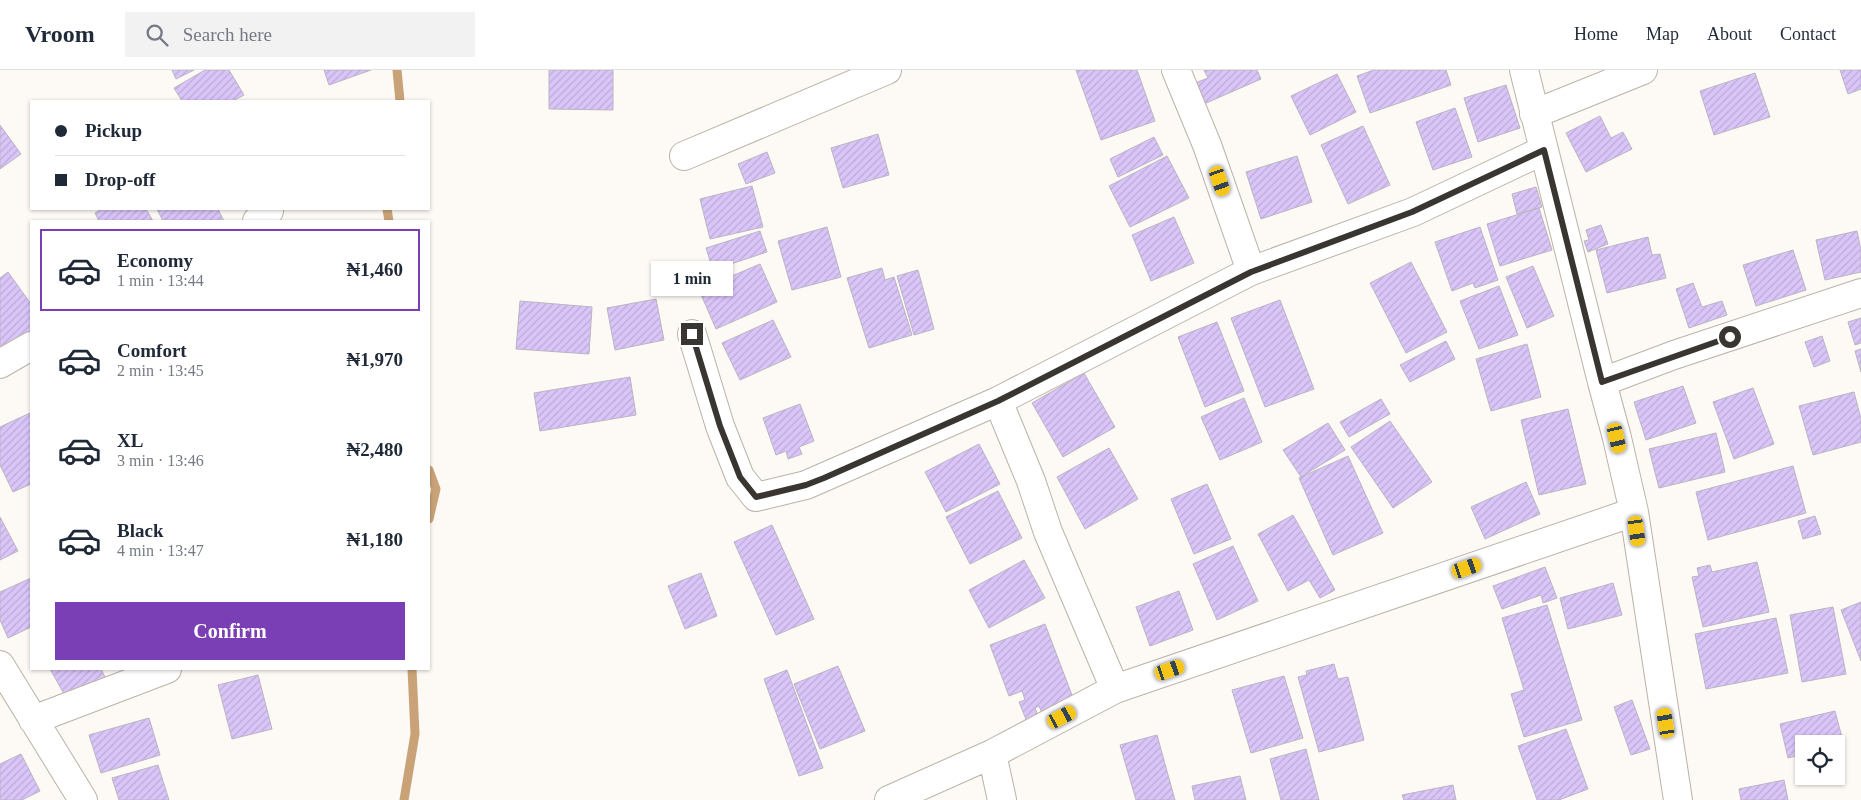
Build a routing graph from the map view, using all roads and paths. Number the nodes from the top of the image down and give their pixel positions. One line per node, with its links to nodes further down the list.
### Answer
1 (887, 70): 7 (street)
2 (1176, 70): 8 (street)
3 (1524, 70): 5 (street)
4 (1644, 70): 5 (street)
5 (1534, 114): 6 (street)
6 (1544, 150): 8 (street); 13 (street)
7 (684, 156)
8 (1251, 272): 14 (street)
9 (1861, 293): 13 (street)
10 (692, 334): 14 (street)
11 (30, 347): 12 (street)
12 (0, 364)
13 (1602, 382): 15 (street)
14 (998, 401): 18 (street)
15 (1634, 512): 18 (street); 24 (street)
16 (0, 665): 19 (street)
17 (164, 670): 19 (street)
18 (1115, 688): 20 (street)
19 (33, 720): 21 (street)
20 (992, 754): 22 (street); 23 (street)
21 (83, 800)
22 (889, 800)
23 (1002, 800)
24 (1678, 800)

